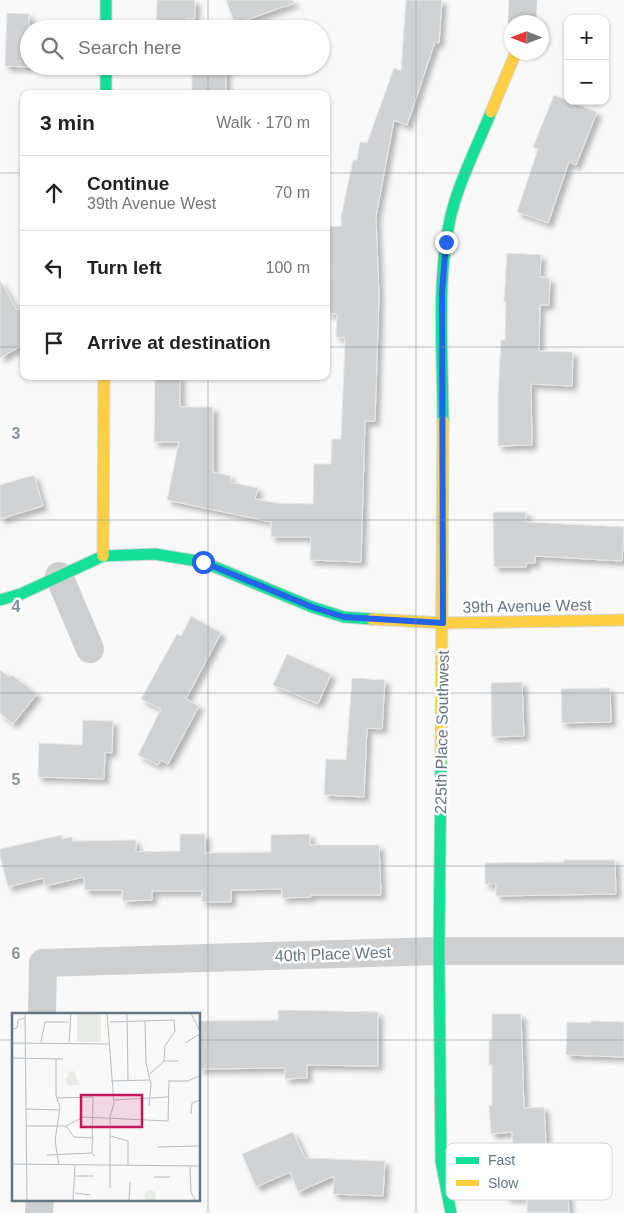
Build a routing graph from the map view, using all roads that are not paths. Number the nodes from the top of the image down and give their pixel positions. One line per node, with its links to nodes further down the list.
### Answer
1 (106, 0): 4 (street)
2 (523, 0): 3 (street)
3 (522, 15)
4 (106, 20)
5 (513, 60): 13 (street, 225th Place Southwest)
6 (106, 75): 7 (street)
7 (106, 90)
8 (104, 380): 9 (street)
9 (103, 556): 10 (street, 39th Avenue West); 13 (street, 39th Avenue West)
10 (59, 576): 11 (street, 39th Avenue West); 14 (street)
11 (0, 600)
12 (624, 620): 13 (street, 39th Avenue West)
13 (443, 623): 15 (street, 225th Place Southwest)
14 (90, 649)
15 (439, 951): 16 (street, 40th Place West); 17 (street, 40th Place West); 18 (street, 225th Place Southwest)
16 (624, 951)
17 (42, 1013)
18 (446, 1187)
19 (40, 1200): 21 (street)
20 (448, 1200): 22 (street, 225th Place Southwest)
21 (40, 1213)
22 (451, 1213)

